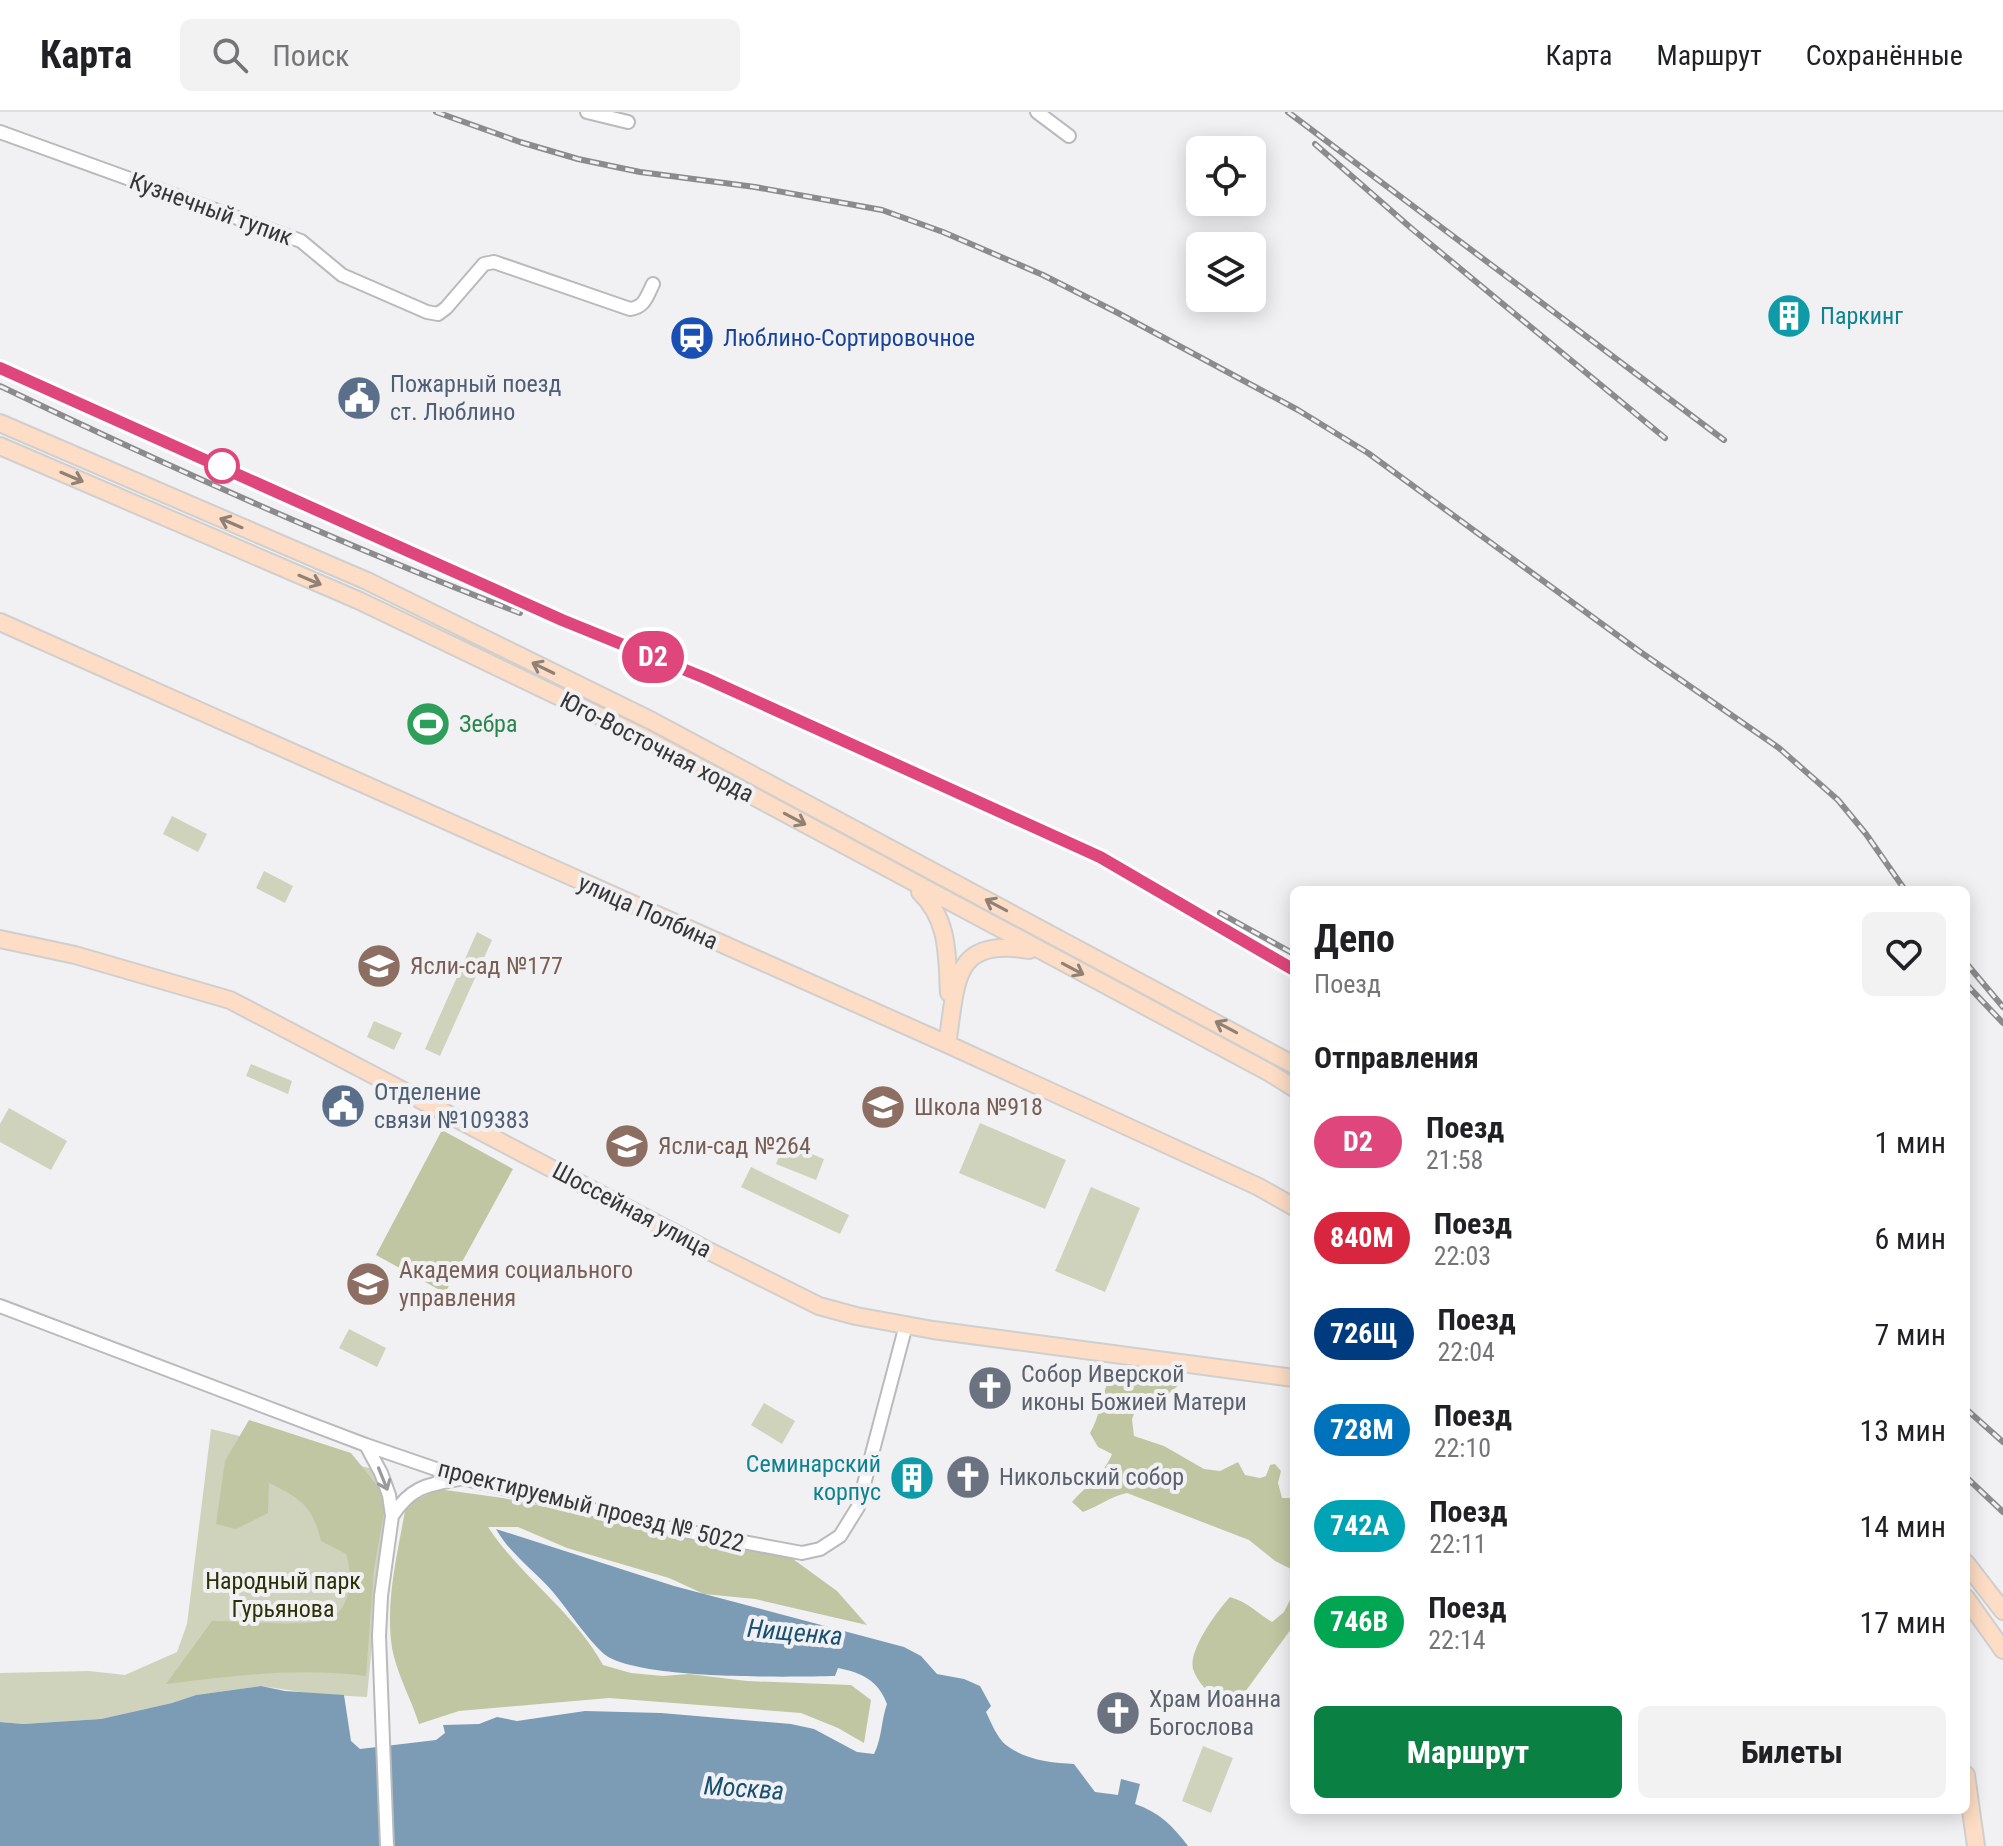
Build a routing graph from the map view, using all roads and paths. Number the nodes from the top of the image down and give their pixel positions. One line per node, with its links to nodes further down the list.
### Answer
1 (587, 112): 3 (street)
2 (1037, 112): 5 (street)
3 (628, 122)
4 (0, 132): 6 (street, Кузнечный тупик)
5 (1069, 136)
6 (653, 284)
7 (0, 423): 15 (main road, Юго-Восточная хорда, one-way to 7)
8 (0, 446): 10 (main road, Юго-Восточная хорда, one-way to 10)
9 (0, 622): 14 (main road, улица Полбина)
10 (904, 878): 12 (main road, Юго-Восточная хорда); 13 (main road)
11 (0, 939): 19 (main road, Шоссейная улица)
12 (1042, 953): 13 (main road); 16 (main road, Юго-Восточная хорда, one-way to 16)
13 (951, 1018): 14 (main road)
14 (947, 1044): 17 (main road, улица Полбина)
15 (1290, 1063)
16 (1290, 1086)
17 (1290, 1205)
18 (0, 1306): 21 (street, проектируемый проезд № 5022)
19 (906, 1325): 20 (main road, Шоссейная улица); 22 (street, проектируемый проезд № 5022)
20 (1290, 1377)
21 (366, 1445): 22 (street, проектируемый проезд № 5022); 23 (street, one-way to 23)
22 (462, 1478): 23 (street)
23 (392, 1516): 29 (street)
24 (1970, 1568): 26 (main road)
25 (1970, 1604): 27 (main road)
26 (2003, 1611)
27 (2003, 1650)
28 (1970, 1803): 30 (main road)
29 (387, 1846)
30 (1976, 1846)

